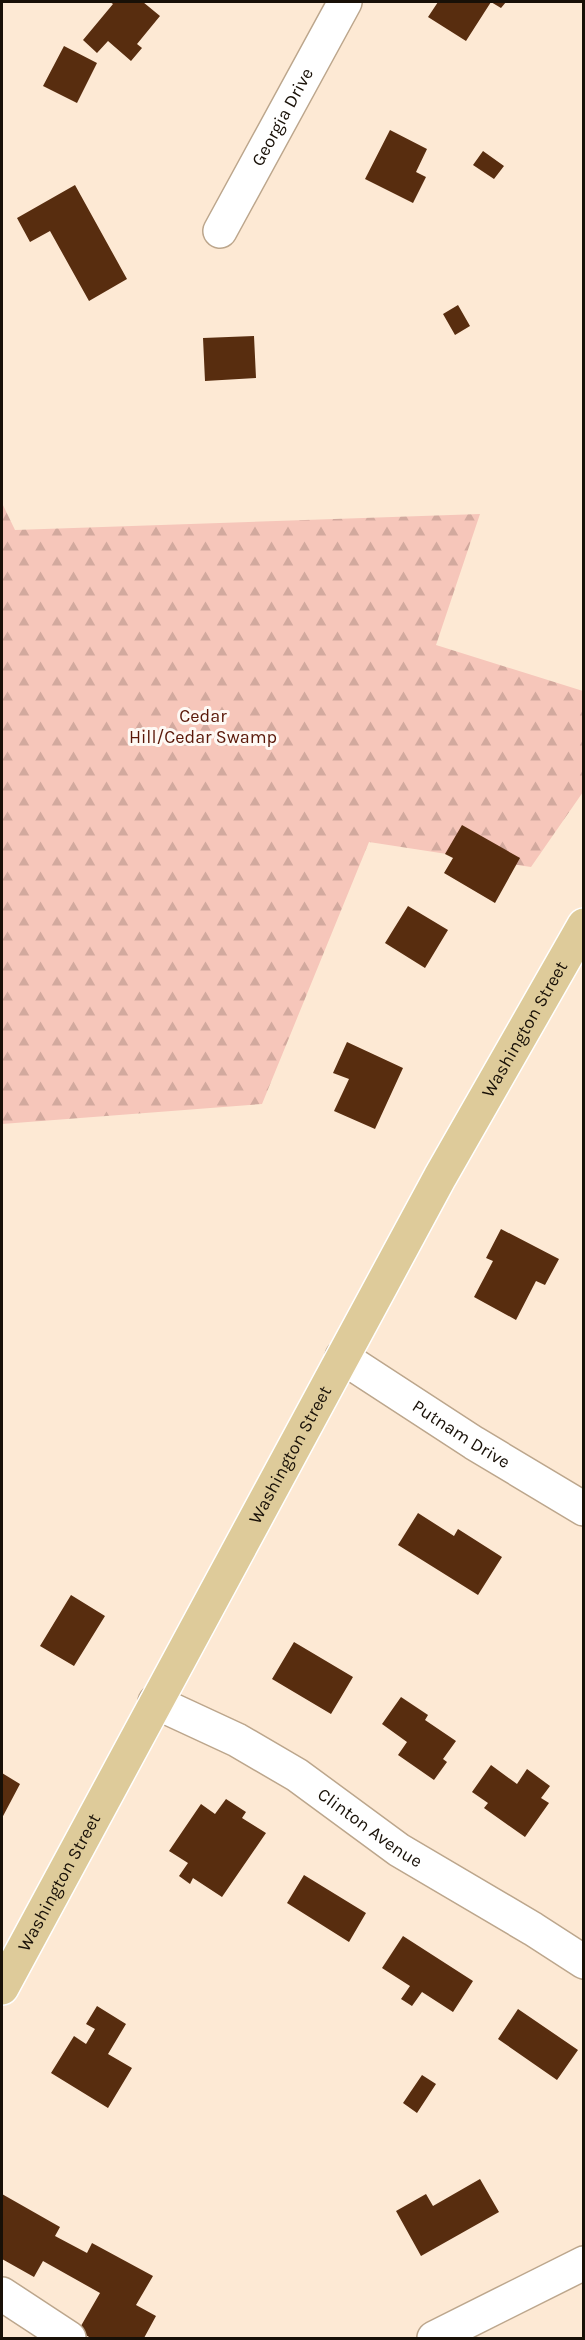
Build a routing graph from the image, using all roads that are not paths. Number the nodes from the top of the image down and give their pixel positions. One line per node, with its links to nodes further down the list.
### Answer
1 (345, 2): 2 (street, Georgia Drive)
2 (220, 231)
3 (584, 926): 4 (main road, Washington Street)
4 (342, 1357): 5 (street, Putnam Drive); 6 (main road, Washington Street)
5 (584, 1509)
6 (155, 1701): 7 (street, Clinton Avenue); 8 (main road, Washington Street)
7 (584, 1962)
8 (2, 1988)
9 (584, 2263): 12 (street)
10 (2, 2294): 11 (street)
11 (69, 2338)
12 (434, 2338)

